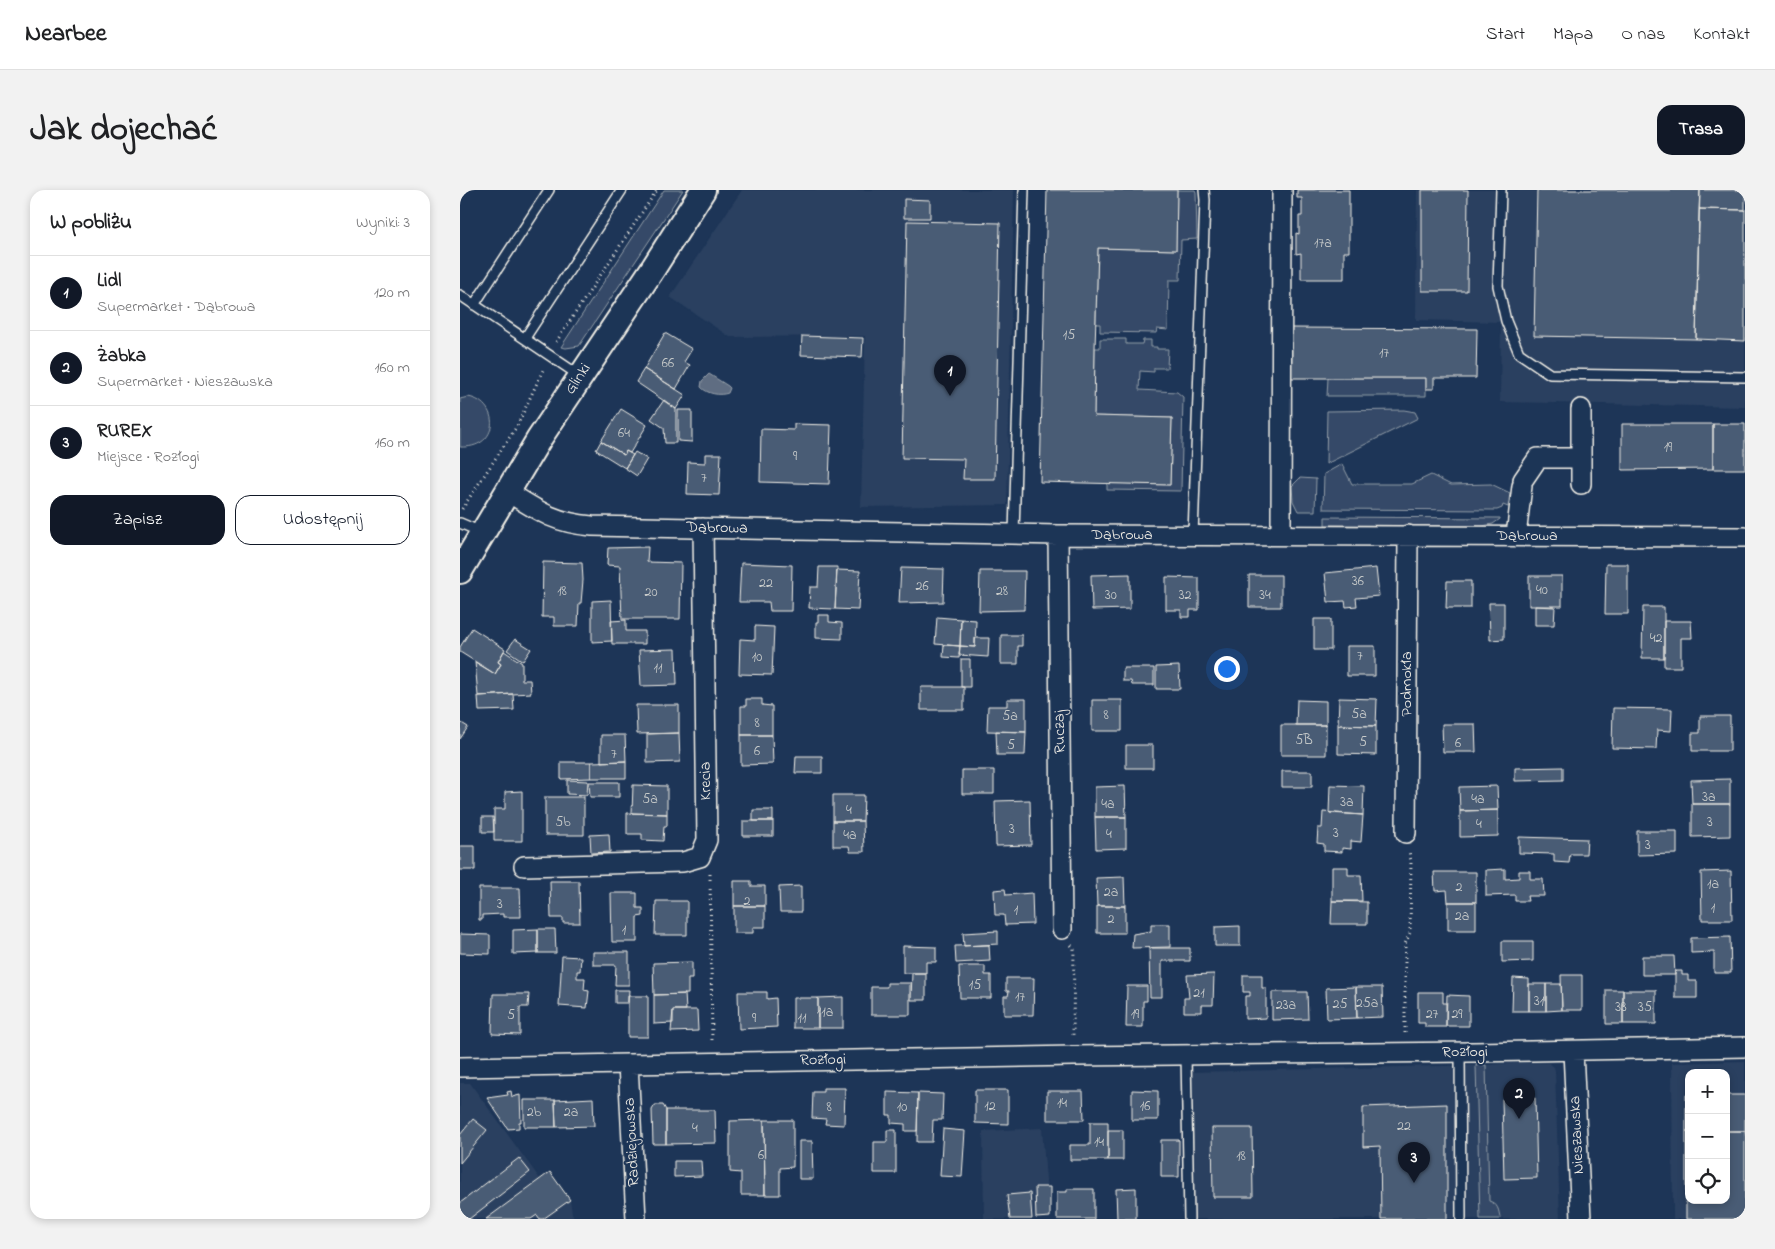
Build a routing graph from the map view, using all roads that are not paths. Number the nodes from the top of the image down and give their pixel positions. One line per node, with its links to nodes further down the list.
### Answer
1 (549, 190): 9 (lane)
2 (622, 190): 10 (lane)
3 (703, 190): 11 (street, Glinki)
4 (1024, 190): 20 (lane)
5 (1204, 190): 22 (lane)
6 (1282, 190): 23 (street)
7 (1501, 190): 12 (lane)
8 (460, 295): 9 (lane)
9 (474, 305): 10 (lane)
10 (525, 338): 11 (lane)
11 (580, 376): 16 (street, Glinki)
12 (1745, 377)
13 (1581, 409): 14 (street)
14 (1581, 458): 15 (street); 25 (street)
15 (1581, 484)
16 (508, 492): 18 (street, Dąbrowa); 19 (street, Glinki)
17 (460, 524): 19 (lane)
18 (703, 528): 20 (street, Dąbrowa); 29 (street, Krecia)
19 (483, 534): 27 (street, Glinki)
20 (1014, 534): 21 (street, Dąbrowa)
21 (1058, 535): 22 (street, Dąbrowa); 30 (street, Ruczaj)
22 (1193, 535): 23 (street, Dąbrowa)
23 (1281, 535): 24 (street, Dąbrowa)
24 (1408, 535): 25 (street, Dąbrowa); 28 (street, Podmokła)
25 (1516, 536): 26 (street, Dąbrowa)
26 (1745, 538)
27 (460, 571)
28 (1406, 834)
29 (524, 866)
30 (1062, 929)
31 (1745, 1047): 32 (street, Rozłogi)
32 (1573, 1051): 33 (street, Rozłogi); 40 (street, Nieszawska)
33 (1460, 1052): 34 (street, Rozłogi); 39 (lane)
34 (1186, 1055): 35 (street, Rozłogi); 38 (lane)
35 (628, 1064): 36 (street, Rozłogi); 37 (street, Radziejowska)
36 (460, 1067)
37 (636, 1219)
38 (1189, 1219)
39 (1461, 1219)
40 (1581, 1219)

